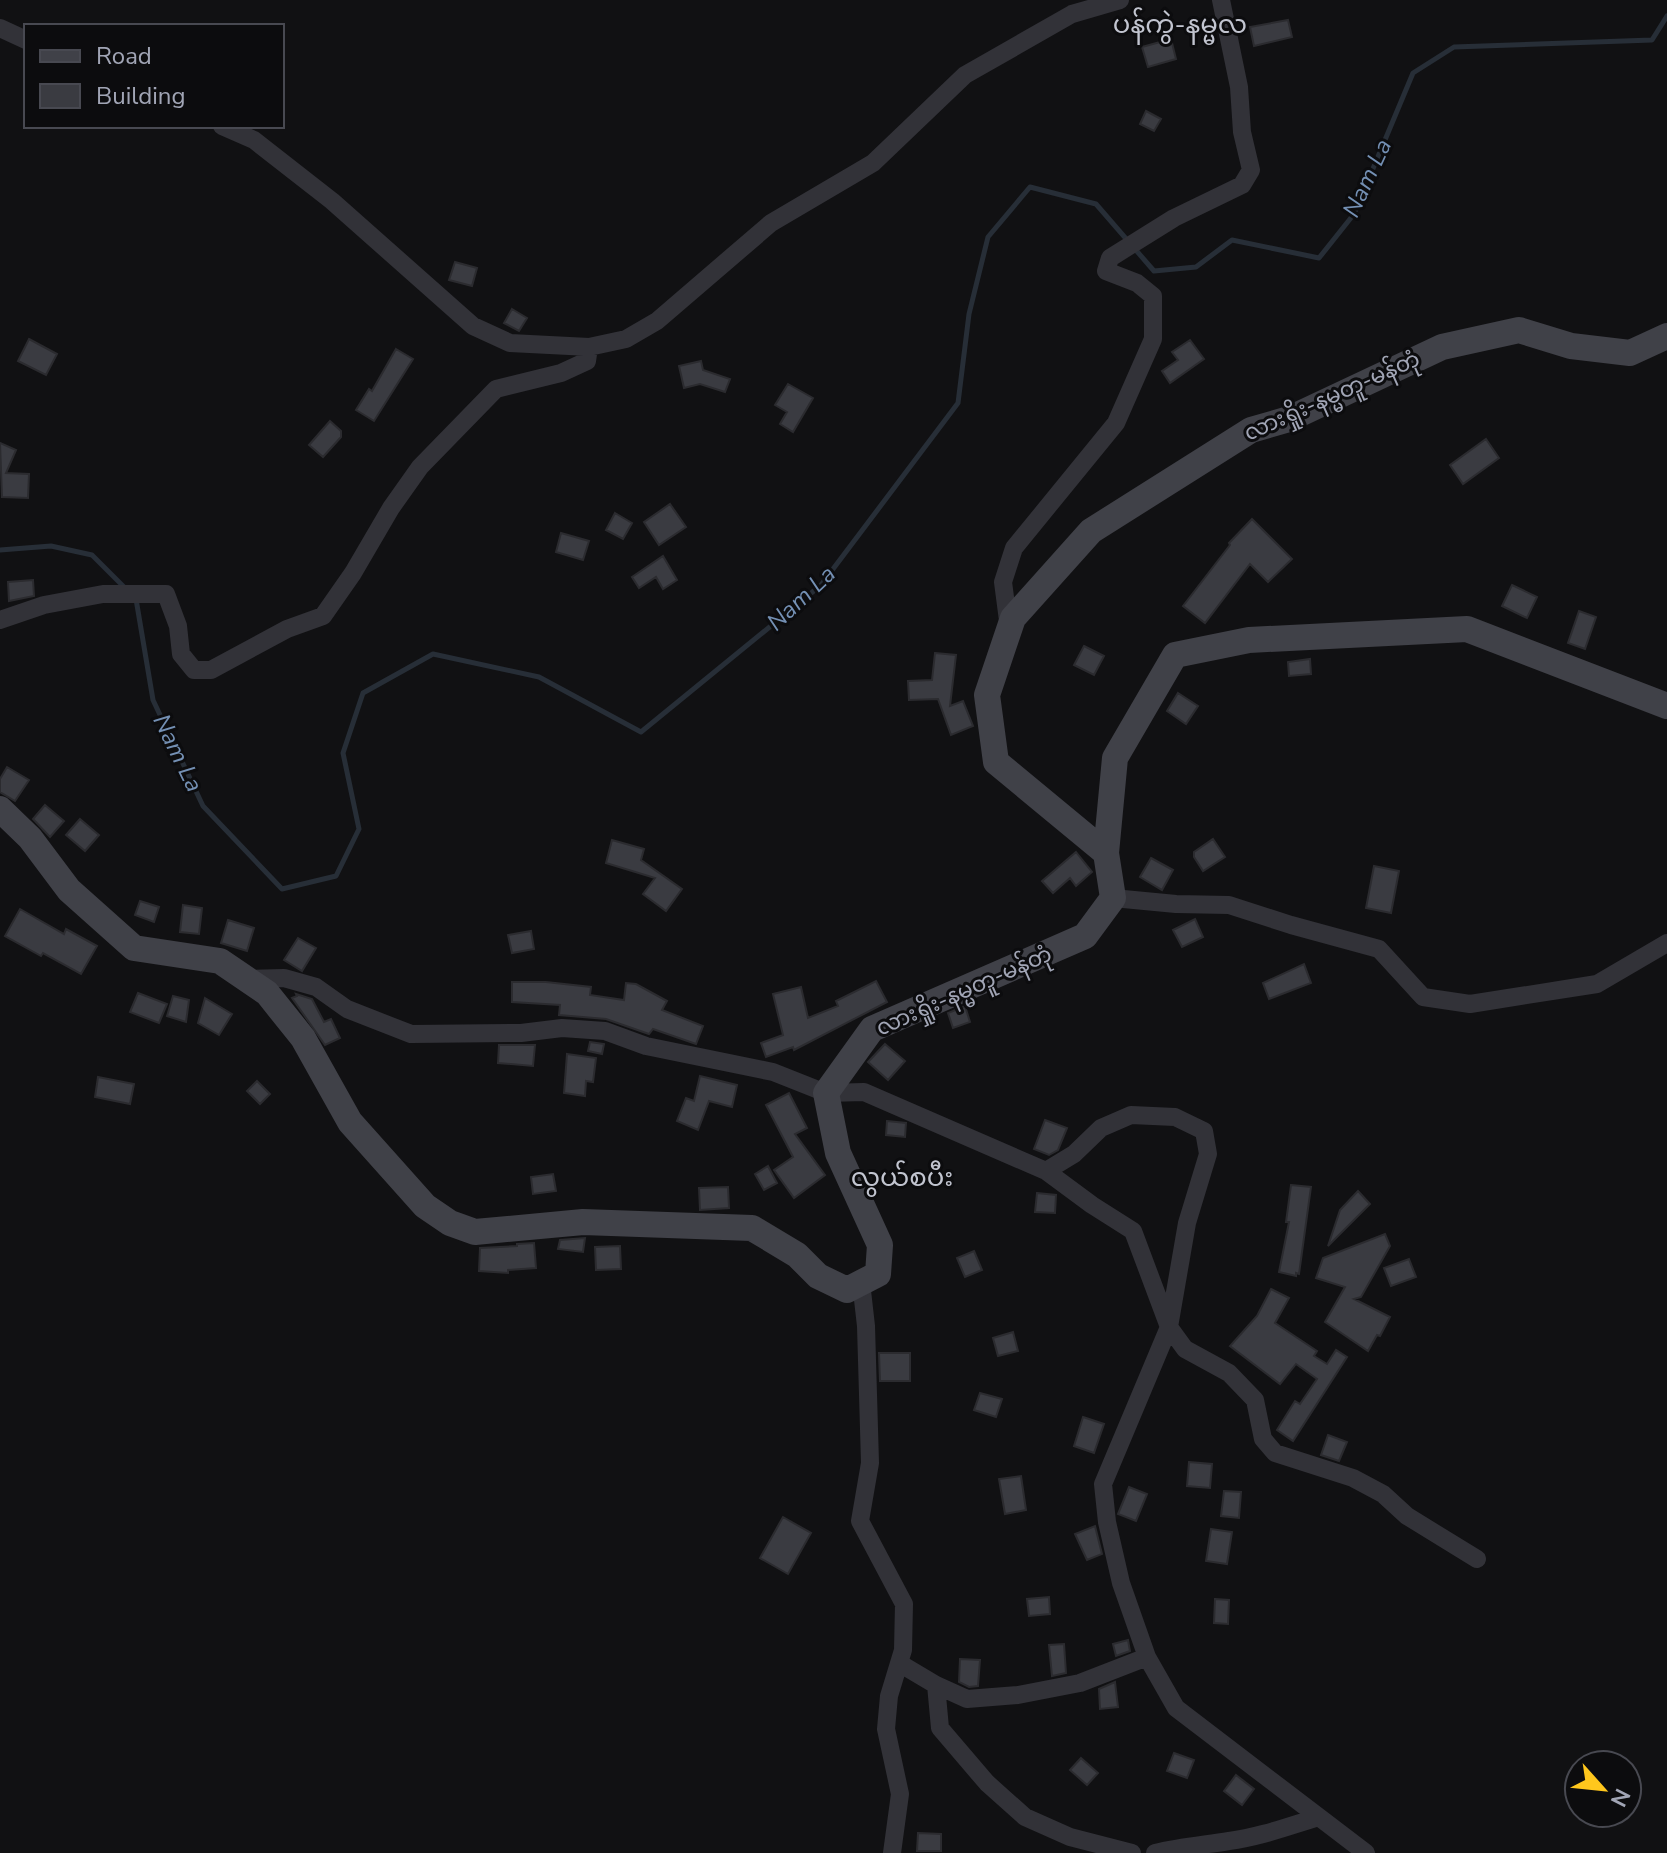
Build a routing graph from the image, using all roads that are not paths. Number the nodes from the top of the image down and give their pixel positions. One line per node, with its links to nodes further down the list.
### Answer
1 (1120, 0): 7 (street)
2 (1221, 0): 9 (street)
3 (0, 28): 4 (street)
4 (24, 39)
5 (227, 128): 7 (street)
6 (1667, 336): 9 (main road, လားရှိုး-နမ္မတူ-မန်တုံ)
7 (589, 347): 8 (street)
8 (0, 620)
9 (1009, 628): 12 (main road, လားရှိုး-နမ္မတူ-မန်တုံ)
10 (1667, 706): 12 (main road)
11 (0, 809): 15 (main road)
12 (1106, 853): 13 (main road)
13 (1113, 898): 14 (street); 16 (main road, လားရှိုး-နမ္မတူ-မန်တုံ)
14 (1667, 943)
15 (247, 979): 16 (street); 18 (main road)
16 (826, 1093): 17 (street); 18 (main road)
17 (1046, 1171): 19 (street); 19 (street)
18 (861, 1282): 22 (street)
19 (1169, 1327): 20 (street); 21 (street)
20 (1477, 1559)
21 (1147, 1657): 23 (street); 24 (street)
22 (899, 1663): 23 (street); 26 (street)
23 (936, 1685): 25 (street)
24 (1319, 1817): 28 (street); 29 (street)
25 (1093, 1848): 27 (street)
26 (892, 1853)
27 (1132, 1853)
28 (1155, 1853)
29 (1366, 1853)

